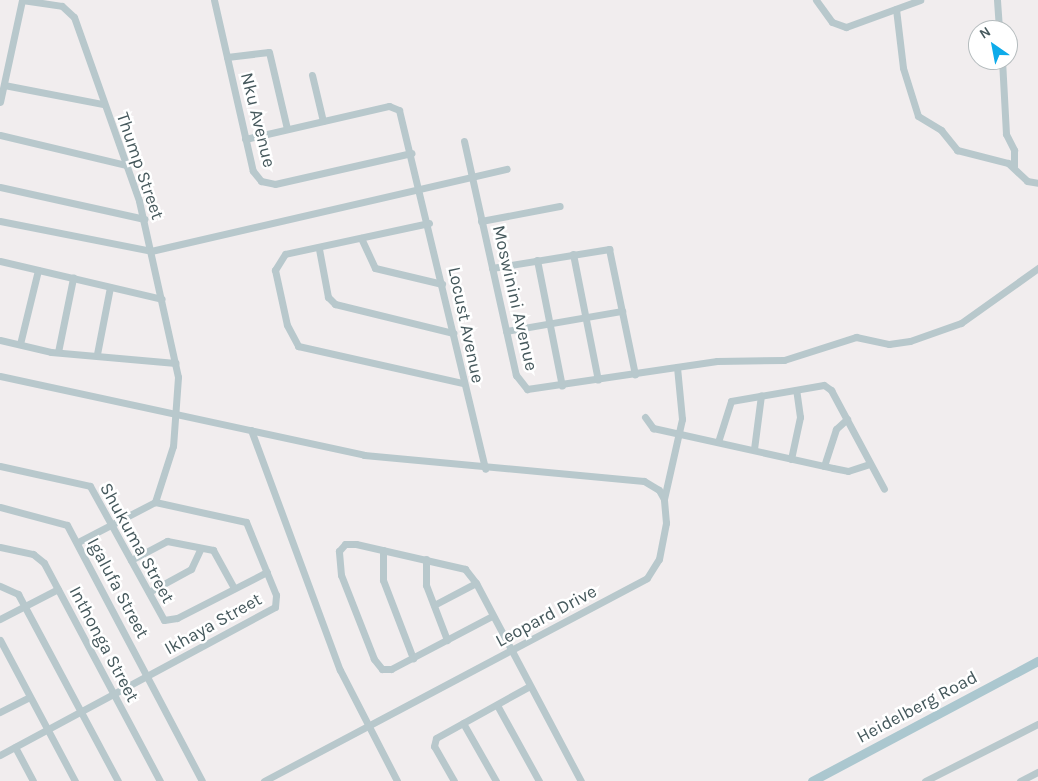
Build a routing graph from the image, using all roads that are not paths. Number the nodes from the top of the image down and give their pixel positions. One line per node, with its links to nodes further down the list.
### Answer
1 (22, 0): 11 (street); 13 (street, Thump Street)
2 (214, 0): 8 (street, Nku Avenue)
3 (816, 0): 6 (street)
4 (920, 0): 6 (street)
5 (997, 0): 7 (street)
6 (896, 9): 21 (street)
7 (998, 20)
8 (227, 57): 15 (street); 17 (street, Nku Avenue)
9 (1003, 70): 21 (street)
10 (312, 75): 14 (street)
11 (4, 85): 12 (street); 13 (street)
12 (0, 102)
13 (103, 104): 20 (street, Thump Street)
14 (323, 121): 15 (street); 19 (street, Locust Avenue)
15 (287, 129): 17 (street)
16 (0, 135): 20 (street)
17 (245, 139): 19 (street, Nku Avenue)
18 (464, 141): 23 (street, Moswinini Avenue)
19 (412, 153): 25 (street, Locust Avenue)
20 (126, 165): 28 (street, Thump Street)
21 (1014, 166): 24 (street)
22 (507, 169): 23 (street)
23 (471, 178): 25 (street); 30 (street, Moswinini Avenue)
24 (1038, 183)
25 (421, 186): 31 (street, Locust Avenue); 34 (street)
26 (0, 187): 28 (street)
27 (560, 206): 30 (street)
28 (144, 219): 34 (street, Thump Street)
29 (0, 221): 34 (street)
30 (482, 221): 38 (street, Moswinini Avenue)
31 (429, 223): 32 (street); 42 (street, Locust Avenue)
32 (361, 238): 33 (street); 42 (street)
33 (319, 249): 49 (street); 59 (street)
34 (151, 252): 44 (street, Thump Street)
35 (573, 254): 36 (street); 45 (street); 46 (street)
36 (538, 260): 38 (street); 47 (street)
37 (0, 261): 40 (street)
38 (492, 268): 48 (street, Moswinini Avenue)
39 (1038, 268): 55 (street, Moswinini Avenue)
40 (38, 270): 41 (street); 51 (street)
41 (73, 278): 43 (street); 52 (street)
42 (442, 284): 49 (street, Locust Avenue)
43 (110, 287): 44 (street); 53 (street)
44 (162, 299): 54 (street, Thump Street)
45 (622, 311): 46 (street); 56 (street)
46 (586, 317): 47 (street); 58 (street)
47 (549, 323): 48 (street); 60 (street)
48 (506, 331): 60 (street, Moswinini Avenue)
49 (453, 332): 59 (street, Locust Avenue)
50 (0, 340): 51 (street)
51 (20, 344): 52 (street)
52 (58, 352): 53 (street)
53 (96, 354): 54 (street)
54 (176, 363): 63 (street, Thump Street)
55 (677, 367): 56 (street, Moswinini Avenue); 67 (street, Leopard Drive)
56 (634, 374): 58 (street, Moswinini Avenue)
57 (0, 376): 63 (street)
58 (598, 380): 60 (street, Moswinini Avenue)
59 (462, 383): 74 (street, Locust Avenue)
60 (562, 386)
61 (796, 390): 62 (street); 65 (street); 70 (street)
62 (761, 395): 68 (street); 69 (street)
63 (175, 413): 66 (street); 77 (street, Thump Street)
64 (645, 417): 67 (street)
65 (846, 419): 71 (street); 73 (street)
66 (251, 430): 74 (street); 110 (street)
67 (679, 432): 68 (street); 76 (street, Leopard Drive)
68 (718, 442): 69 (street)
69 (754, 449): 70 (street)
70 (791, 459): 73 (street)
71 (870, 464): 73 (street); 75 (street)
72 (0, 466): 79 (street, Shukuma Street)
73 (824, 466)
74 (484, 469): 76 (street)
75 (884, 489)
76 (664, 499): 98 (street, Leopard Drive)
77 (155, 502): 79 (street); 86 (street, Ikhaya Street)
78 (0, 507): 80 (street, Igalufa Street)
79 (112, 525): 80 (street); 85 (street, Shukuma Street)
80 (78, 542): 101 (street, Igalufa Street)
81 (0, 547): 90 (street, Inthonga Street)
82 (201, 548): 85 (street); 89 (street); 91 (street)
83 (383, 550): 84 (street); 99 (street); 99 (street)
84 (426, 559): 87 (street); 92 (street)
85 (131, 560): 91 (street, Shukuma Street)
86 (266, 572): 89 (street, Shukuma Street); 101 (street, Ikhaya Street)
87 (476, 583): 92 (street); 94 (street)
88 (0, 586): 93 (street)
89 (234, 588): 91 (street, Shukuma Street)
90 (58, 589): 93 (street); 103 (street, Inthonga Street)
91 (149, 592)
92 (434, 605): 97 (street)
93 (25, 606): 95 (street); 107 (street)
94 (492, 616): 97 (street); 98 (street)
95 (0, 619)
96 (0, 640): 104 (street)
97 (447, 640): 99 (street)
98 (511, 652): 102 (street); 110 (street, Leopard Drive)
99 (413, 658)
100 (1038, 661): 127 (main road, Heidelberg Road)
101 (148, 677): 103 (street, Ikhaya Street); 120 (street, Igalufa Street)
102 (530, 686): 105 (street); 126 (street)
103 (114, 695): 107 (street, Ikhaya Street); 119 (street, Inthonga Street)
104 (30, 697): 106 (street); 111 (street)
105 (497, 705): 108 (street); 125 (street)
106 (0, 712)
107 (81, 712): 111 (street, Ikhaya Street); 118 (street)
108 (464, 723): 123 (street); 124 (street)
109 (1038, 724): 115 (street)
110 (369, 727): 121 (street, Leopard Drive); 122 (street)
111 (48, 730): 112 (street, Ikhaya Street); 117 (street)
112 (15, 747): 113 (street, Ikhaya Street); 116 (street)
113 (0, 755)
114 (1038, 772): 129 (street)
115 (938, 778): 128 (street)
116 (33, 781)
117 (75, 781)
118 (118, 781)
119 (160, 781)
120 (202, 781)
121 (264, 781)
122 (397, 781)
123 (454, 781)
124 (496, 781)
125 (538, 781)
126 (582, 781)
127 (812, 781)
128 (925, 781)
129 (1020, 781)

